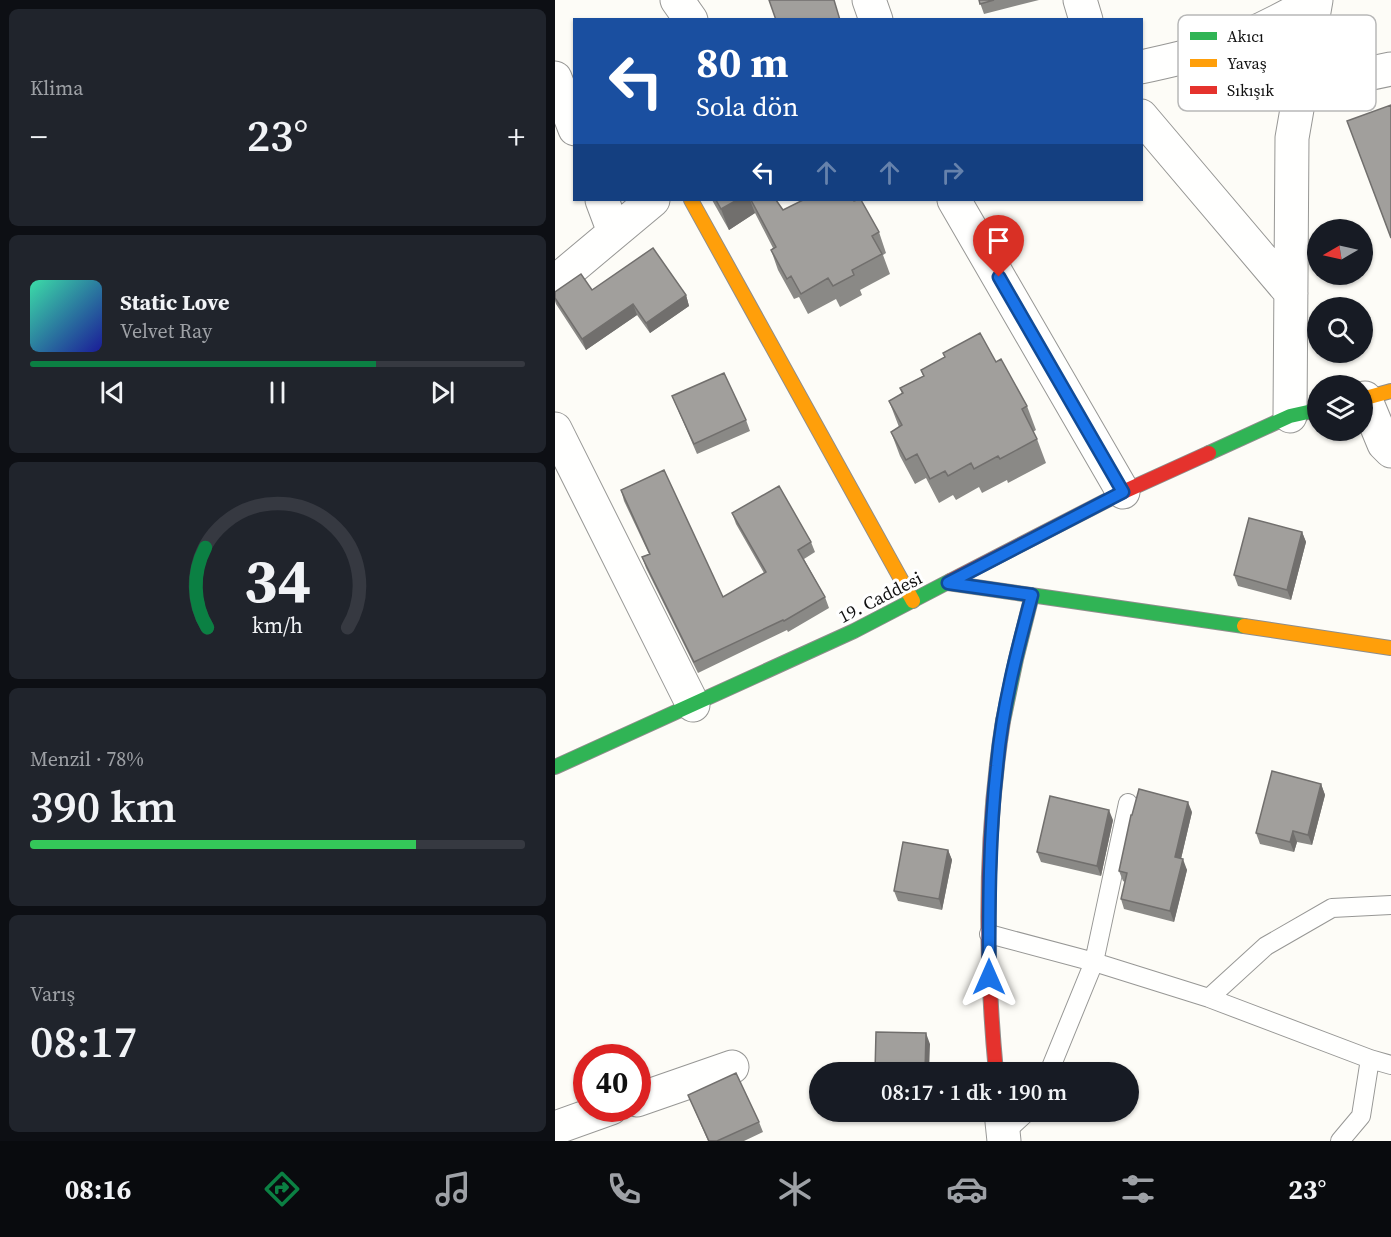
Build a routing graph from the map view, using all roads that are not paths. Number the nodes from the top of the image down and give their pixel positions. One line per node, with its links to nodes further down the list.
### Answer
1 (678, 0): 7 (street)
2 (869, 0): 8 (street)
3 (1080, 0): 9 (street)
4 (1315, 0): 5 (street); 6 (street)
5 (1290, 15)
6 (1312, 15)
7 (690, 18)
8 (875, 18)
9 (1085, 18)
10 (1178, 59): 11 (street)
11 (1143, 67)
12 (1391, 69): 13 (street)
13 (1376, 72)
14 (555, 78): 17 (street)
15 (1296, 111): 24 (street)
16 (1143, 118): 24 (street)
17 (573, 124)
18 (602, 201): 22 (street)
19 (652, 201): 22 (street)
20 (692, 201): 32 (street)
21 (955, 201): 29 (street)
22 (614, 232): 23 (street)
23 (555, 282)
24 (1291, 293): 26 (street)
25 (1373, 396): 28 (street)
26 (1303, 413): 29 (street, 19. Caddesi)
27 (555, 429): 34 (street)
28 (1391, 451)
29 (1123, 492): 30 (street, 19. Caddesi)
30 (948, 583): 31 (street); 32 (street, 19. Caddesi)
31 (1032, 595): 33 (street); 38 (street)
32 (913, 601): 34 (street, 19. Caddesi)
33 (1391, 648)
34 (693, 705): 35 (street, 19. Caddesi)
35 (555, 767)
36 (1128, 803): 39 (lane)
37 (1391, 905): 40 (lane)
38 (989, 934): 39 (lane); 42 (street)
39 (1094, 962): 40 (lane); 43 (lane)
40 (1209, 998): 41 (lane)
41 (1370, 1059): 44 (lane); 49 (lane)
42 (995, 1062)
43 (1054, 1062)
44 (1391, 1065)
45 (732, 1067): 46 (street)
46 (651, 1095)
47 (573, 1122): 48 (street)
48 (555, 1128)
49 (1340, 1141)

